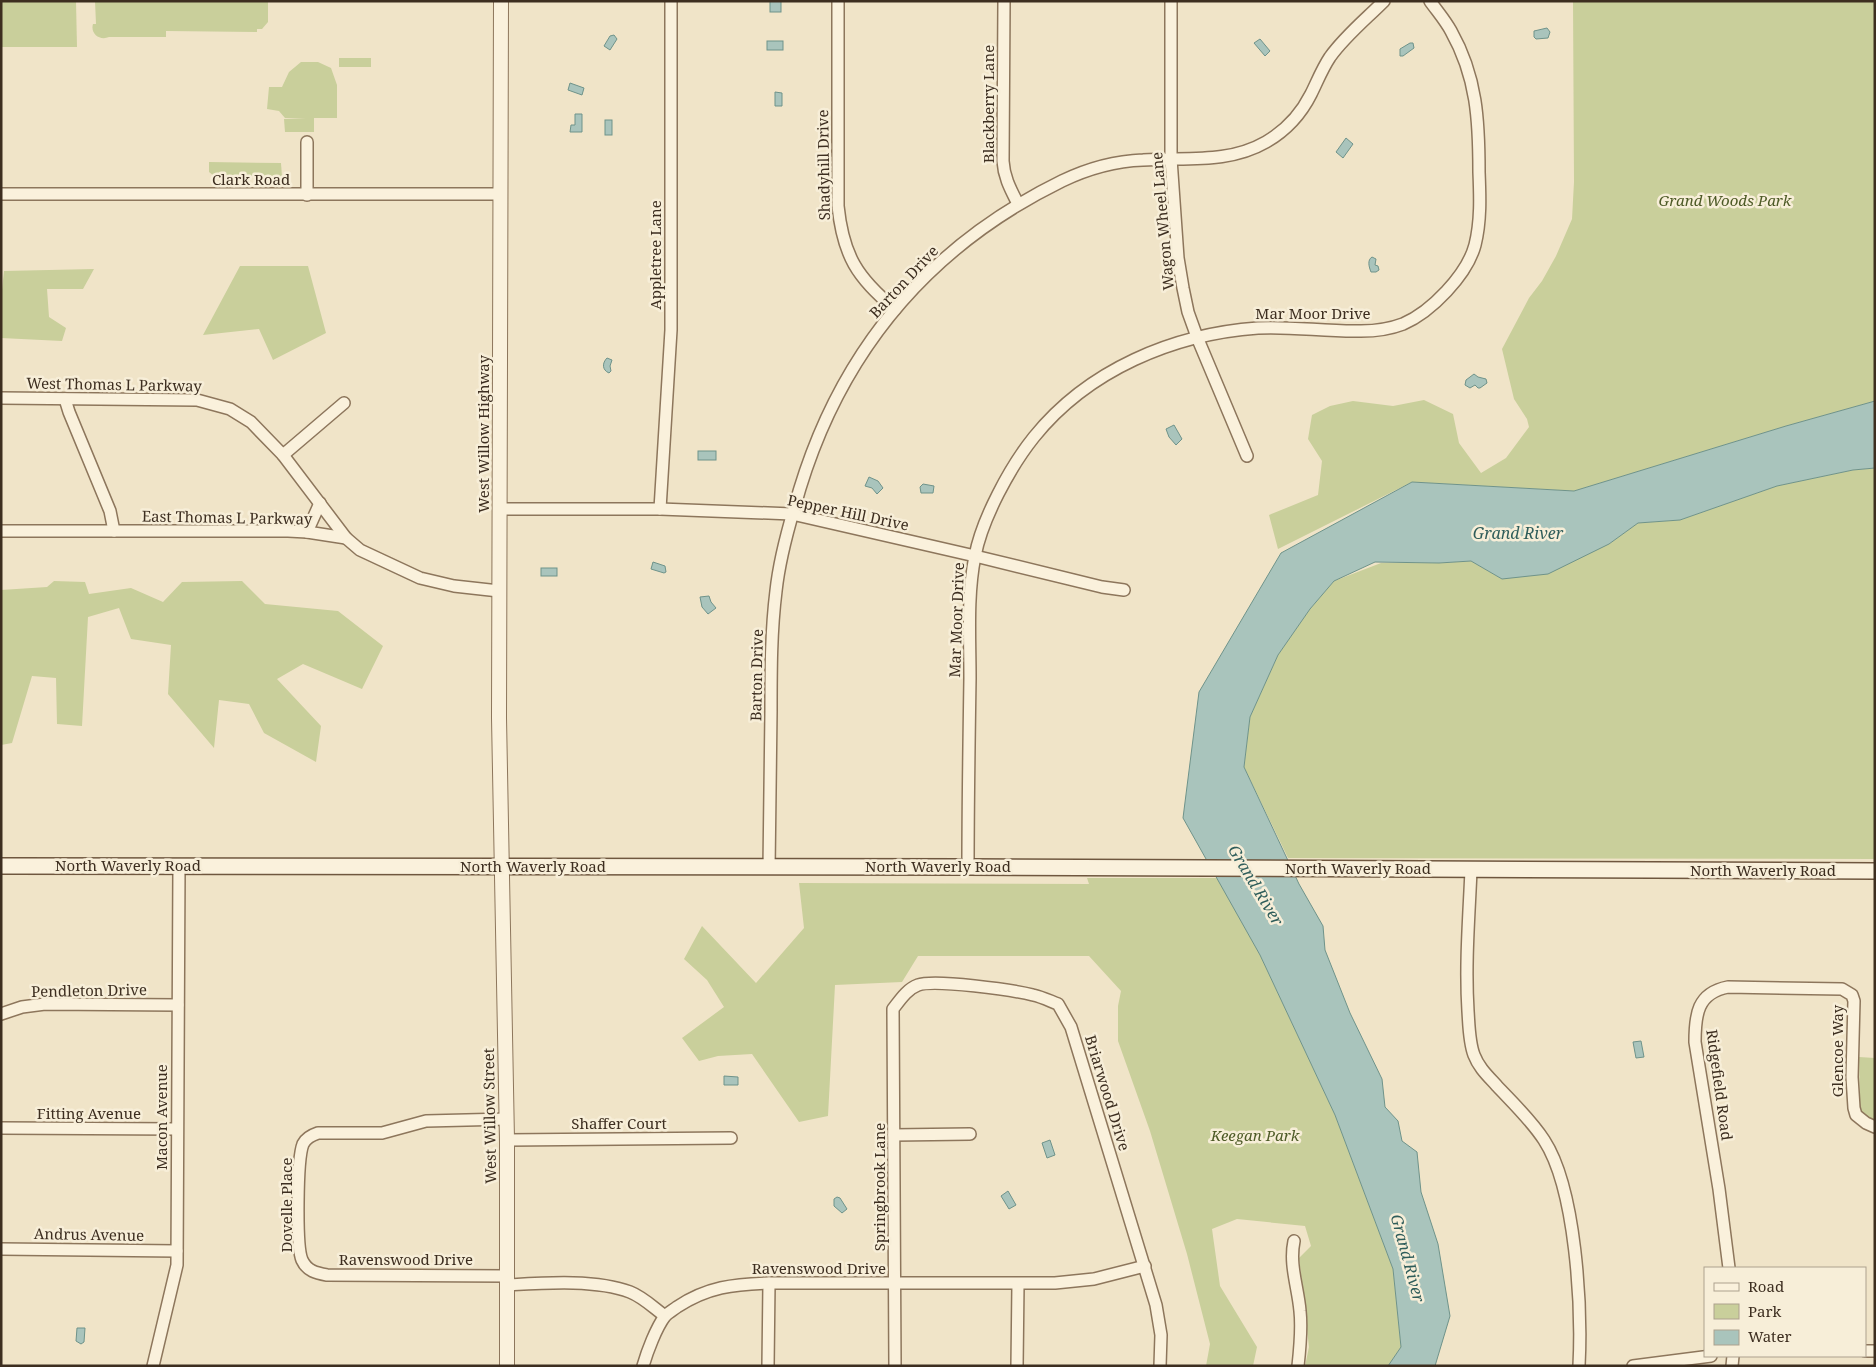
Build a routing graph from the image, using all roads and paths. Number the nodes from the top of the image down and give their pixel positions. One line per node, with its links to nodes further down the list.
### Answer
1 (501, 1): 11 (street, West Willow Highway)
2 (672, 1): 23 (street, Appletree Lane)
3 (838, 1): 14 (street, Shadyhill Drive)
4 (1004, 1): 13 (street, Blackberry Lane)
5 (1171, 1): 9 (street, Wagon Wheel Lane)
6 (1384, 1): 9 (street, Barton Drive)
7 (1430, 1): 15 (street, Mar Moor Drive)
8 (307, 142): 12 (street)
9 (1171, 159): 13 (street, Barton Drive); 15 (street, Wagon Wheel Lane)
10 (1, 194): 12 (street, Clark Road)
11 (500, 194): 12 (street, Clark Road); 22 (street, West Willow Highway)
12 (307, 195)
13 (1018, 204): 14 (street, Barton Drive)
14 (895, 309): 24 (street, Barton Drive)
15 (1197, 337): 20 (street, Wagon Wheel Lane); 29 (street, Mar Moor Drive)
16 (1, 398): 17 (street, West Thomas L Parkway)
17 (65, 399): 19 (street, West Thomas L Parkway); 26 (street)
18 (344, 403): 19 (street)
19 (284, 455): 21 (street, West Thomas L Parkway)
20 (1247, 456)
21 (320, 504): 27 (street); 28 (street, West Thomas L Parkway)
22 (501, 509): 23 (street, Pepper Hill Drive); 31 (street, West Willow Highway)
23 (660, 509): 24 (street, Pepper Hill Drive)
24 (792, 514): 29 (street, Pepper Hill Drive); 36 (street, Barton Drive)
25 (1, 531): 26 (street, East Thomas L Parkway)
26 (114, 531): 27 (street, East Thomas L Parkway)
27 (307, 532): 28 (street, East Thomas L Parkway)
28 (346, 538): 31 (street, East Thomas L Parkway)
29 (975, 556): 30 (street, Pepper Hill Drive); 35 (street, Mar Moor Drive)
30 (1124, 590)
31 (499, 591): 34 (street, West Willow Highway)
32 (1, 866): 33 (main road, North Waverly Road)
33 (180, 866): 34 (main road, North Waverly Road); 40 (street, Macon Avenue)
34 (503, 867): 36 (main road, North Waverly Road); 43 (street, West Willow Street)
35 (968, 867): 36 (main road, North Waverly Road); 37 (main road, North Waverly Road)
36 (770, 868)
37 (1470, 870): 38 (main road, North Waverly Road); 71 (street)
38 (1875, 871)
39 (1852, 995): 44 (street, Glencoe Way); 55 (street, Ridgefield Road)
40 (178, 1005): 42 (street, Pendleton Drive); 46 (street, Macon Avenue)
41 (893, 1009): 47 (street, Springbrook Lane); 54 (street, Briarwood Drive)
42 (1, 1014)
43 (507, 1119): 50 (street, West Willow Street); 56 (street, Dovelle Place)
44 (1875, 1127)
45 (1, 1128): 46 (street, Fitting Avenue)
46 (177, 1129): 53 (street, Macon Avenue)
47 (894, 1134): 48 (street); 59 (street, Springbrook Lane)
48 (970, 1134)
49 (732, 1138): 50 (street, Shaffer Court)
50 (508, 1140): 57 (street, West Willow Street)
51 (1294, 1241): 70 (street)
52 (1, 1249): 53 (street, Andrus Avenue)
53 (177, 1251): 63 (street, Macon Avenue)
54 (1144, 1266): 60 (street, Ravenswood Drive); 69 (street, Briarwood Drive)
55 (1729, 1267)
56 (307, 1268): 57 (street, Ravenswood Drive)
57 (507, 1280): 61 (street, Ravenswood Drive); 64 (street, West Willow Street)
58 (769, 1283): 59 (street, Ravenswood Drive); 61 (street, Ravenswood Drive); 66 (street)
59 (895, 1284): 60 (street, Ravenswood Drive); 67 (street, Springbrook Lane)
60 (1018, 1284): 68 (street)
61 (665, 1316): 65 (street)
62 (1704, 1357): 72 (street)
63 (153, 1366)
64 (507, 1366)
65 (643, 1366)
66 (768, 1366)
67 (895, 1366)
68 (1018, 1366)
69 (1160, 1366)
70 (1298, 1366)
71 (1578, 1366)
72 (1633, 1366)

